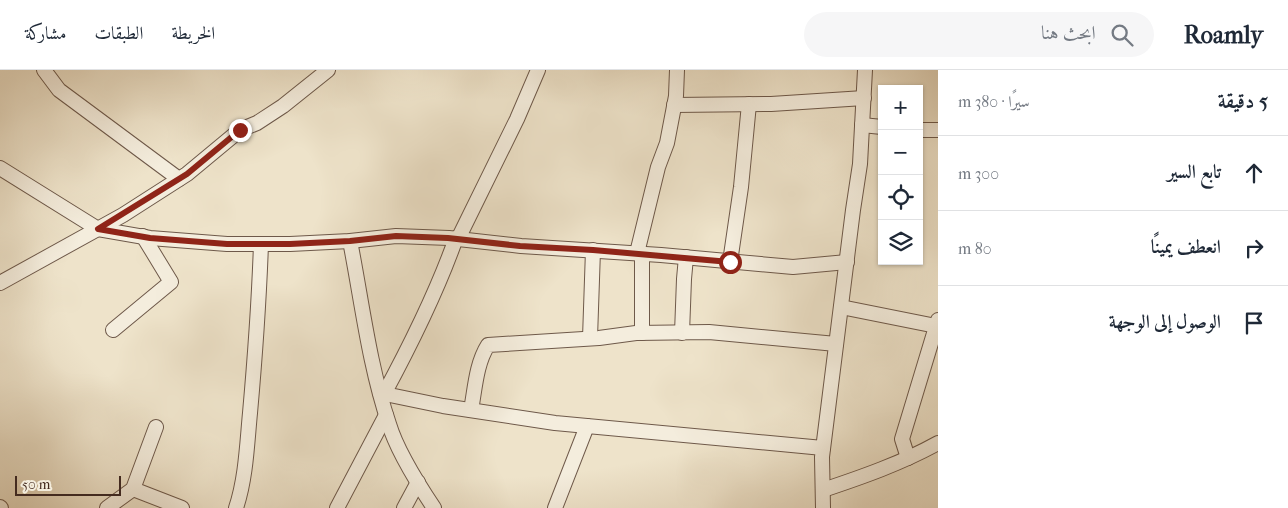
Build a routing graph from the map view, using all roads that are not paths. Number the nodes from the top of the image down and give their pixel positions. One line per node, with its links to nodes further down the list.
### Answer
1 (44, 70): 12 (street)
2 (328, 70): 12 (street)
3 (538, 70): 15 (street)
4 (677, 70): 8 (street)
5 (865, 70): 6 (street)
6 (864, 98): 7 (street); 9 (street)
7 (749, 104): 8 (street); 21 (street)
8 (674, 105): 19 (street)
9 (862, 125): 10 (street); 22 (street)
10 (878, 127)
11 (0, 168): 13 (street)
12 (179, 179): 13 (street)
13 (98, 229): 14 (street); 23 (street)
14 (143, 236): 17 (street); 26 (street)
15 (457, 238): 16 (street); 18 (street); 31 (street)
16 (350, 241): 17 (street); 31 (street)
17 (261, 244): 44 (street)
18 (593, 250): 19 (street); 29 (street)
19 (639, 253): 20 (street); 28 (street)
20 (686, 258): 21 (street); 27 (street)
21 (730, 262): 22 (street)
22 (847, 262): 24 (street)
23 (0, 283)
24 (840, 307): 25 (street); 30 (street)
25 (937, 323): 38 (street)
26 (113, 330)
27 (682, 332): 28 (street); 30 (street)
28 (642, 333): 29 (street)
29 (590, 338): 32 (street)
30 (836, 344): 37 (street)
31 (382, 394): 32 (street); 33 (street)
32 (471, 410): 34 (street)
33 (386, 415): 39 (street); 45 (street)
34 (587, 426): 37 (street); 48 (street)
35 (156, 427): 40 (street)
36 (938, 444): 38 (street)
37 (823, 448): 41 (street)
38 (908, 458): 41 (street)
39 (418, 482): 46 (street); 47 (street)
40 (133, 490): 42 (street); 43 (street)
41 (823, 490): 49 (street)
42 (107, 508)
43 (182, 508)
44 (236, 508)
45 (337, 508)
46 (404, 508)
47 (434, 508)
48 (556, 508)
49 (824, 508)

